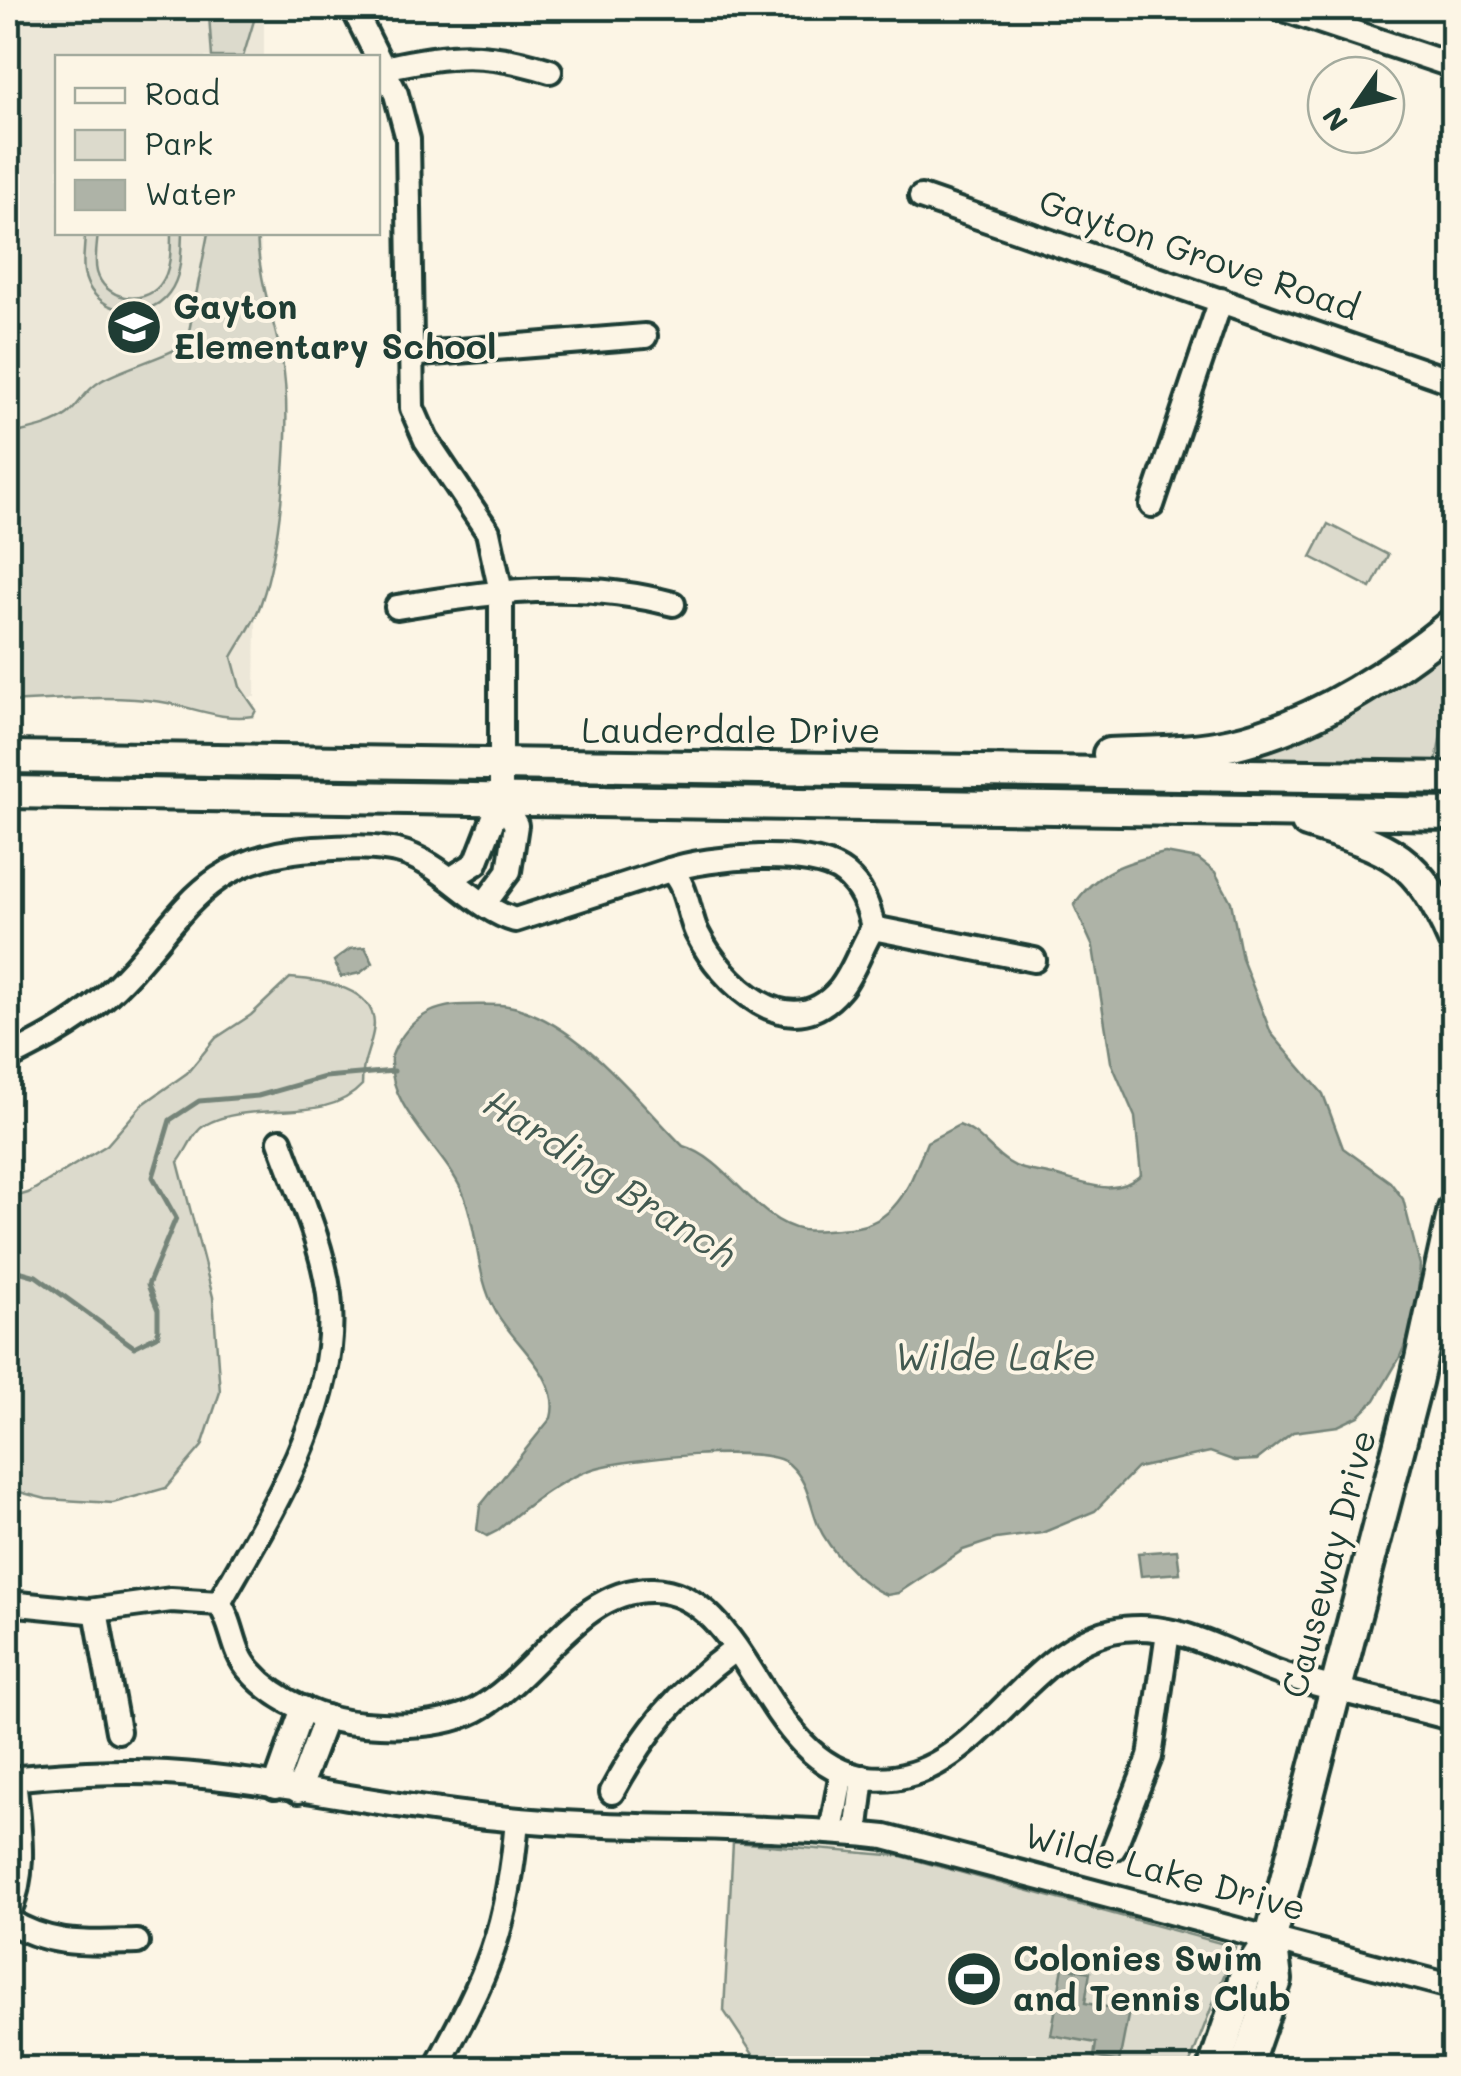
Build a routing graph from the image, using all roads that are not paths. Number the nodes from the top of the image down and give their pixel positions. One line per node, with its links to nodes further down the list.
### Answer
1 (354, 8): 3 (street)
2 (1280, 8): 5 (street)
3 (378, 55)
4 (380, 58): 6 (street)
5 (1454, 66)
6 (385, 68): 7 (street); 11 (street)
7 (550, 70)
8 (921, 197): 9 (street, Gayton Grove Road)
9 (1221, 300): 12 (street, Gayton Grove Road); 13 (street)
10 (645, 336): 11 (street)
11 (408, 355): 14 (street)
12 (1454, 382)
13 (1152, 505)
14 (501, 592): 15 (street); 16 (street); 19 (street)
15 (673, 604)
16 (397, 607)
17 (1454, 624): 20 (main road)
18 (8, 757): 19 (main road, Lauderdale Drive)
19 (502, 766): 20 (main road, Lauderdale Drive); 23 (street)
20 (952, 770): 21 (main road, Lauderdale Drive)
21 (1454, 778)
22 (8, 792): 23 (main road, Lauderdale Drive)
23 (501, 799): 24 (main road, Lauderdale Drive); 27 (street); 28 (street)
24 (1266, 810): 25 (main road, Lauderdale Drive); 30 (main road)
25 (1454, 814)
26 (670, 870): 28 (street); 29 (street); 29 (street)
27 (452, 878): 28 (street); 32 (street)
28 (485, 903)
29 (873, 928): 31 (street)
30 (1454, 940)
31 (1034, 960)
32 (8, 1058)
33 (280, 1140): 36 (street)
34 (1454, 1210): 40 (main road, Causeway Drive)
35 (8, 1602): 37 (street)
36 (219, 1603): 37 (street); 41 (street)
37 (96, 1610): 44 (street)
38 (1168, 1632): 40 (street); 45 (street); 52 (street)
39 (734, 1650): 42 (street); 45 (street); 48 (street)
40 (1334, 1686): 43 (street); 54 (main road, Causeway Drive)
41 (303, 1708): 42 (street); 47 (street)
42 (326, 1717): 47 (street)
43 (1454, 1719)
44 (118, 1731)
45 (853, 1775): 50 (street); 51 (street)
46 (10, 1778): 47 (street, Wilde Lake Drive); 53 (street)
47 (286, 1789): 49 (street, Wilde Lake Drive)
48 (612, 1792)
49 (517, 1820): 50 (street, Wilde Lake Drive); 57 (street)
50 (831, 1832): 51 (street, Wilde Lake Drive)
51 (856, 1834): 54 (street, Wilde Lake Drive)
52 (1114, 1848)
53 (8, 1917): 55 (street)
54 (1271, 1936): 56 (street, Wilde Lake Drive); 58 (main road, Causeway Drive); 59 (main road, Causeway Drive)
55 (137, 1942)
56 (1454, 1987)
57 (436, 2068)
58 (1214, 2068)
59 (1245, 2068)

